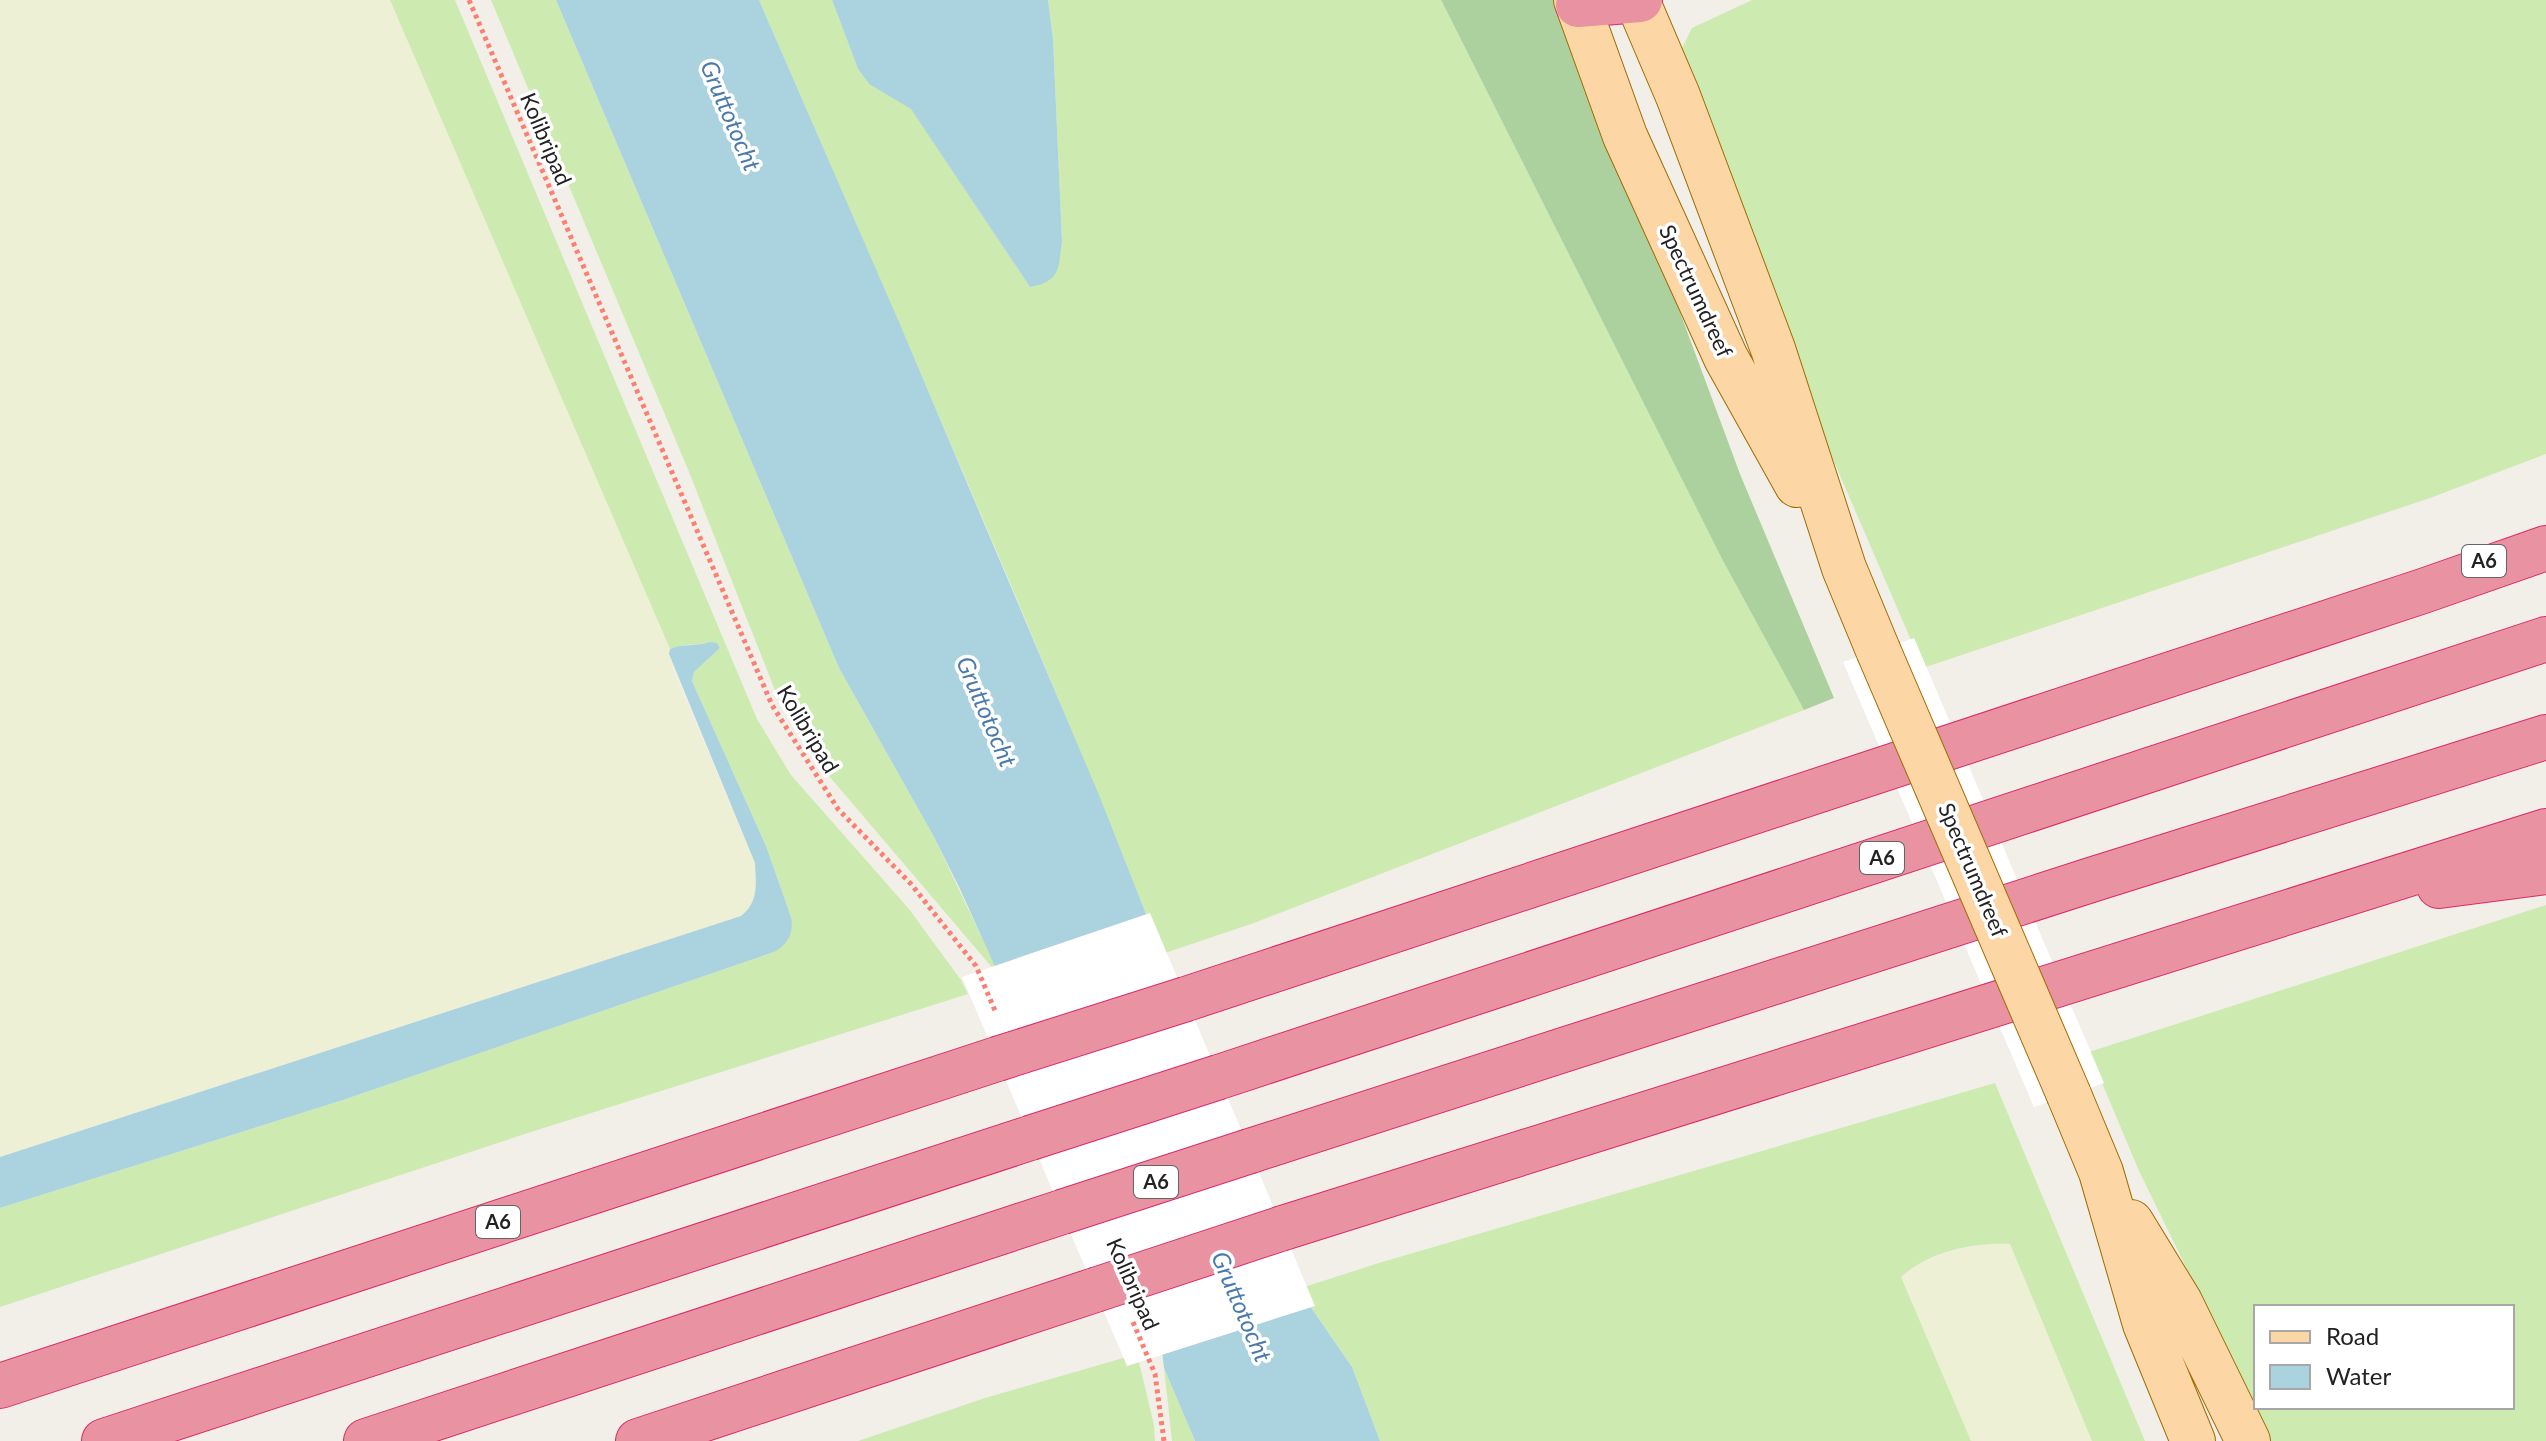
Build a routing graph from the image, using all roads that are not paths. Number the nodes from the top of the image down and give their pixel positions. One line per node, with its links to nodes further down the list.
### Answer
1 (1638, 0): 2 (highway); 5 (main road, Spectrumdreef)
2 (1578, 2): 5 (main road, Spectrumdreef)
3 (2546, 530): 6 (highway, A6)
4 (2546, 548): 6 (highway, A6)
5 (1844, 568): 12 (main road, Spectrumdreef, bridge)
6 (2423, 591): 13 (highway, A6, bridge)
7 (2546, 639): 14 (highway, A6, bridge)
8 (2546, 737): 15 (highway, A6, bridge)
9 (2546, 831): 11 (highway)
10 (2546, 872): 11 (highway)
11 (2326, 900): 16 (highway, bridge)
12 (2101, 1172): 17 (main road, Spectrumdreef); 18 (main road, Spectrumdreef)
13 (0, 1386)
14 (104, 1441)
15 (366, 1441)
16 (638, 1441)
17 (2193, 1441)
18 (2248, 1441)

